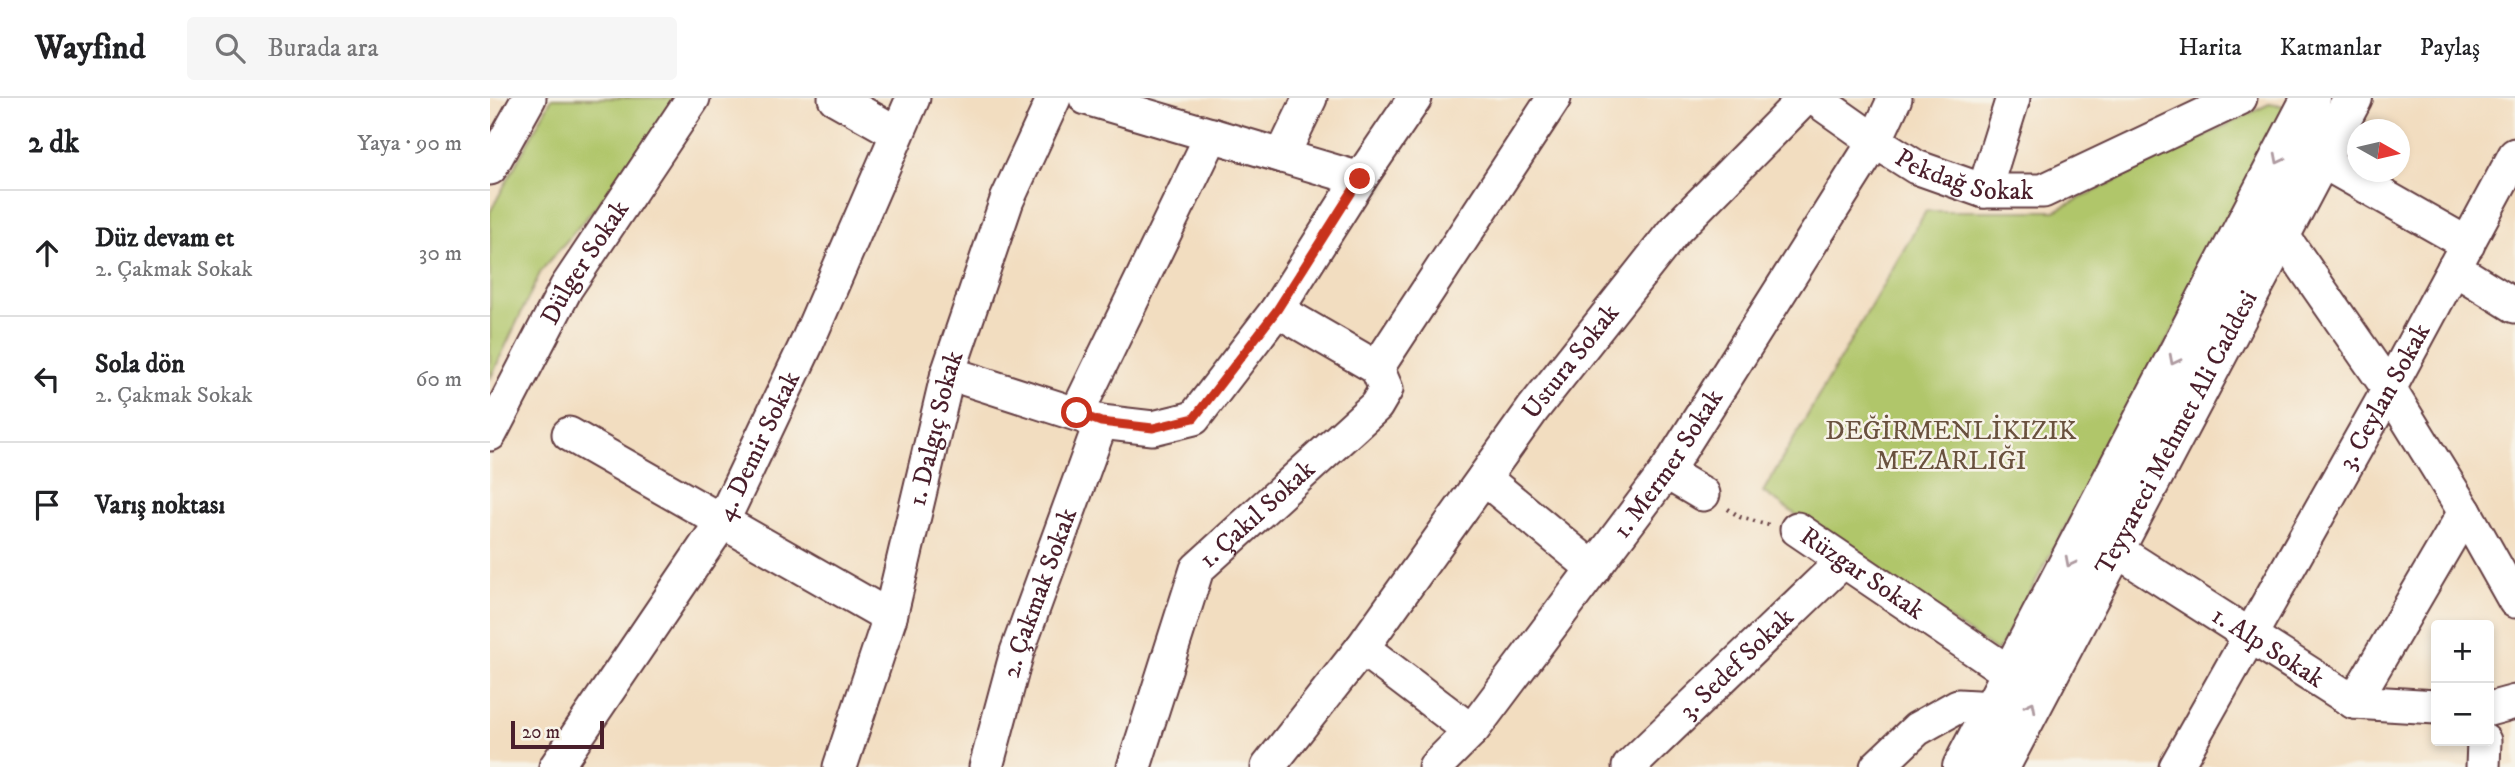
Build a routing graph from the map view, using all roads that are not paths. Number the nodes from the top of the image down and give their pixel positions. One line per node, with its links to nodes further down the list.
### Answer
1 (528, 98): 23 (street)
2 (693, 98): 35 (street, Dülger Sokak)
3 (835, 98): 17 (street)
4 (913, 98): 17 (street, 4. Demir Sokak)
5 (1054, 98): 32 (street, 1. Dalgıç Sokak)
6 (1086, 98): 18 (street)
7 (1310, 98): 21 (street)
8 (1415, 98): 24 (street)
9 (1555, 98): 31 (street)
10 (1805, 98): 38 (street, Ustura Sokak)
11 (1814, 98): 19 (street, Pekdağ Sokak)
12 (1895, 98): 19 (street, 1. Mermer Sokak)
13 (2013, 98): 25 (street)
14 (2240, 98): 25 (street, Pekdağ Sokak)
15 (2311, 98): 50 (main road, Teyyareci Mehmet Ali Caddesi, one-way to 50)
16 (2353, 98): 22 (main road, Teyyareci Mehmet Ali Caddesi)
17 (897, 133): 41 (street, 4. Demir Sokak)
18 (1212, 135): 21 (street); 34 (street, 2. Çakmak Sokak)
19 (1875, 141): 25 (street, Pekdağ Sokak); 37 (street, 1. Mermer Sokak)
20 (2515, 155): 26 (street, 3. Ceylan Sokak)
21 (1282, 156): 24 (street)
22 (2320, 160): 27 (main road, Teyyareci Mehmet Ali Caddesi); 28 (street)
23 (490, 168)
24 (1360, 179): 30 (street)
25 (1984, 191)
26 (2504, 204): 28 (street, 3. Ceylan Sokak)
27 (2282, 235): 33 (street); 43 (main road, Teyyareci Mehmet Ali Caddesi)
28 (2461, 256): 29 (street); 33 (street, 3. Ceylan Sokak)
29 (2515, 306)
30 (1277, 310): 31 (street); 34 (street)
31 (1377, 368): 62 (street, 1. Çakıl Sokak)
32 (948, 373): 34 (street); 47 (street, 1. Dalgıç Sokak)
33 (2389, 389): 40 (street); 48 (street, 3. Ceylan Sokak)
34 (1089, 417): 61 (street, 2. Çakmak Sokak)
35 (490, 434)
36 (569, 434): 41 (street)
37 (1667, 472): 39 (street); 45 (street, 1. Mermer Sokak)
38 (1484, 478): 45 (street); 49 (street, Ustura Sokak)
39 (1703, 494)
40 (2465, 512): 46 (street); 51 (street)
41 (722, 522): 47 (street); 59 (street, 4. Demir Sokak)
42 (1797, 529): 44 (street, Rüzgar Sokak)
43 (2113, 548): 48 (street, 1. Alp Sokak); 67 (main road, Teyyareci Mehmet Ali Caddesi, one-way to 43)
44 (1842, 562): 50 (street, Rüzgar Sokak); 64 (street, 3. Sedef Sokak)
45 (1594, 569): 56 (street, 1. Mermer Sokak)
46 (2515, 601)
47 (890, 617): 60 (street, 1. Dalgıç Sokak)
48 (2249, 635): 51 (street, 1. Alp Sokak); 68 (street, 3. Ceylan Sokak)
49 (1362, 649): 56 (street); 63 (street, Ustura Sokak)
50 (2011, 674): 54 (main road, Teyyareci Mehmet Ali Caddesi)
51 (2354, 702): 53 (street, 1. Alp Sokak)
52 (2515, 702): 55 (street)
53 (2431, 707)
54 (1994, 708): 65 (street); 66 (main road, Teyyareci Mehmet Ali Caddesi)
55 (2494, 708)
56 (1471, 731): 58 (street, 1. Mermer Sokak)
57 (2484, 746): 69 (street)
58 (1435, 766)
59 (556, 767)
60 (840, 767)
61 (986, 767)
62 (1134, 767)
63 (1268, 767)
64 (1629, 767)
65 (1877, 767)
66 (1962, 767)
67 (2000, 767)
68 (2176, 767)
69 (2483, 767)

